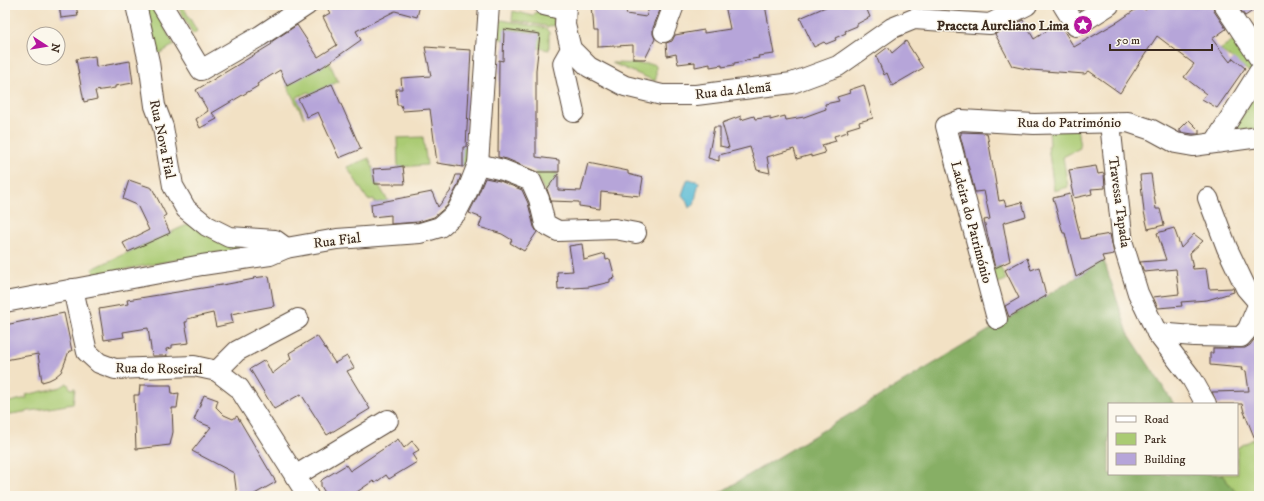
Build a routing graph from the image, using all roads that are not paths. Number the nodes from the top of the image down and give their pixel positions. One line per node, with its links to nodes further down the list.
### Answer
1 (136, 5): 24 (street, Rua Nova Fial)
2 (162, 5): 3 (street)
3 (307, 5)
4 (489, 5): 21 (street, Rua Fial)
5 (544, 5): 11 (street)
6 (674, 5): 12 (street)
7 (1027, 5): 13 (street, Rua da Alemã)
8 (1063, 5): 9 (street)
9 (1109, 5)
10 (1224, 5): 14 (street)
11 (565, 7): 13 (street, Rua da Alemã)
12 (664, 32)
13 (572, 49): 16 (street)
14 (1259, 58)
15 (1259, 72): 20 (street)
16 (574, 112)
17 (1110, 123): 18 (street, Rua do Património); 20 (street, Rua do Património); 30 (street, Travessa Tapada)
18 (946, 126): 29 (street, Ladeira do Património)
19 (1259, 137): 20 (street, Rua do Património)
20 (1215, 142)
21 (478, 164): 23 (street); 24 (street, Rua Fial)
22 (1208, 198): 27 (street)
23 (636, 234)
24 (286, 248): 25 (street, Rua Fial)
25 (73, 289): 26 (street, Rua Fial); 31 (street, Rua do Roseiral)
26 (5, 302)
27 (1259, 303): 30 (street)
28 (298, 319): 31 (street)
29 (997, 319)
30 (1157, 333): 32 (street, Travessa Tapada)
31 (216, 371): 34 (street, Rua do Roseiral)
32 (1205, 403)
33 (388, 420): 34 (street)
34 (295, 476): 35 (street, Rua do Roseiral)
35 (308, 496)

